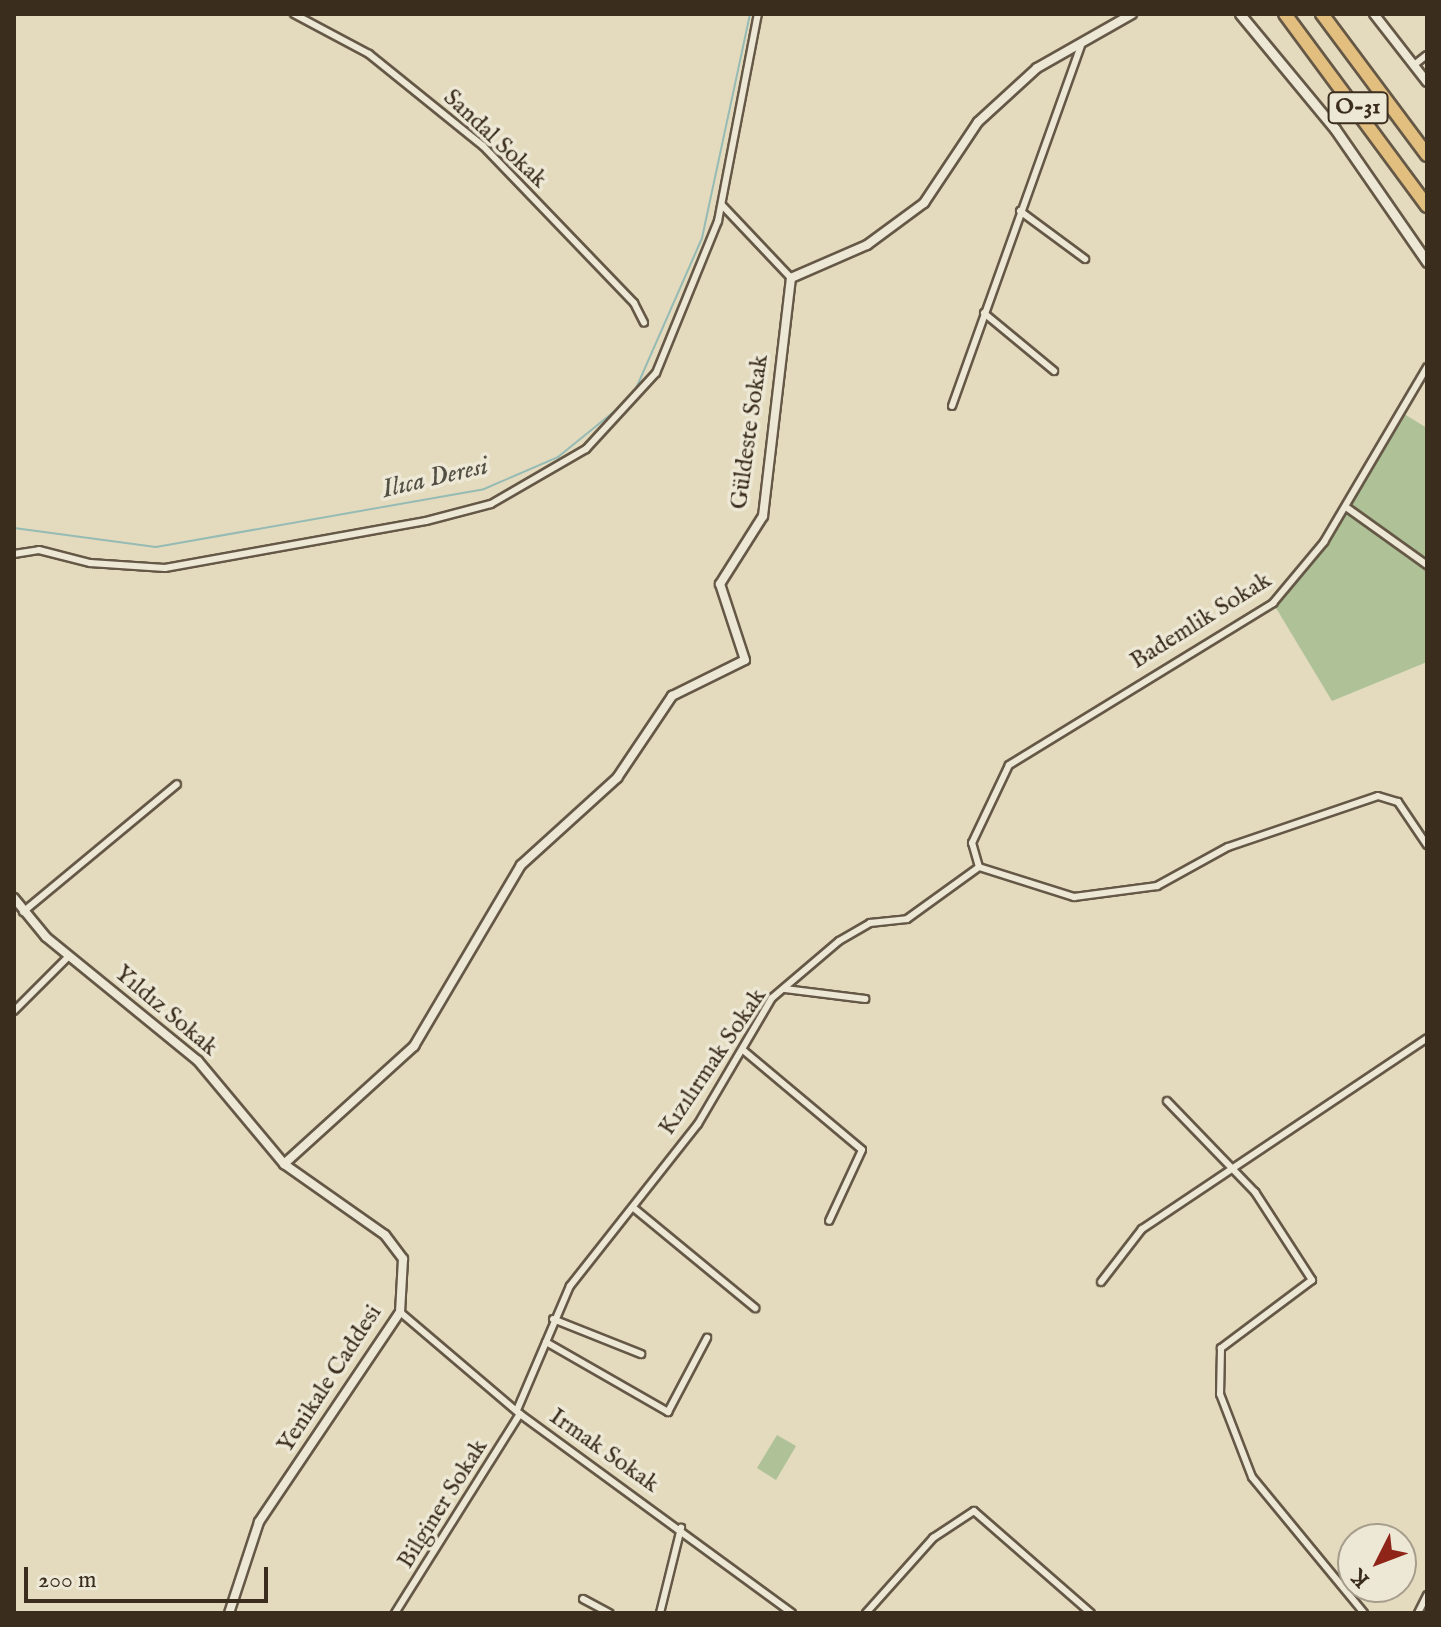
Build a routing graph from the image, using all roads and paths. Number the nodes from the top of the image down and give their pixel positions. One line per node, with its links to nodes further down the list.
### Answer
1 (294, 14): 20 (street, Sandal Sokak)
2 (758, 14): 13 (street)
3 (1132, 14): 8 (street)
4 (1240, 14): 17 (main road)
5 (1285, 14): 14 (highway, O-31)
6 (1322, 14): 12 (highway, O-31)
7 (1374, 14): 10 (street)
8 (1081, 46): 15 (street); 18 (street)
9 (1427, 55): 10 (street)
10 (1414, 65): 11 (street)
11 (1427, 82)
12 (1427, 155)
13 (722, 205): 18 (street); 25 (street)
14 (1427, 206)
15 (1020, 211): 16 (street); 19 (street)
16 (1085, 259)
17 (1427, 262)
18 (791, 278): 39 (street, Güldeste Sokak)
19 (984, 313): 22 (street); 23 (street)
20 (644, 323)
21 (1427, 367): 24 (street, Bademlik Sokak)
22 (1054, 371)
23 (952, 406)
24 (1346, 507): 26 (street); 29 (street, Bademlik Sokak)
25 (14, 554)
26 (1427, 565)
27 (177, 784): 31 (street)
28 (1427, 845): 29 (street)
29 (979, 867): 33 (street, Kızılırmak Sokak)
30 (14, 898): 31 (street, Yıldız Sokak)
31 (23, 913): 32 (street, Yıldız Sokak)
32 (69, 956): 35 (street); 39 (street, Yıldız Sokak)
33 (785, 989): 34 (street); 37 (street, Kızılırmak Sokak)
34 (865, 999)
35 (14, 1011)
36 (1427, 1038): 40 (street)
37 (743, 1050): 41 (street, Kızılırmak Sokak); 42 (street)
38 (1167, 1101): 40 (street)
39 (284, 1164): 45 (street, Yenikale Caddesi)
40 (1231, 1169): 43 (street); 61 (street)
41 (635, 1209): 44 (street); 46 (street, Kızılırmak Sokak)
42 (829, 1221)
43 (1101, 1282)
44 (755, 1308)
45 (400, 1312): 50 (street, Irmak Sokak); 54 (street, Yenikale Caddesi)
46 (553, 1319): 48 (street, Kızılırmak Sokak); 49 (street)
47 (707, 1338): 48 (street)
48 (546, 1342): 50 (street, Kızılırmak Sokak)
49 (641, 1354)
50 (518, 1412): 51 (street, Irmak Sokak); 55 (street, Bilginer Sokak)
51 (681, 1528): 57 (street); 58 (street, Irmak Sokak)
52 (1427, 1595): 62 (street)
53 (583, 1599): 56 (street)
54 (229, 1613)
55 (395, 1613)
56 (609, 1613)
57 (660, 1613)
58 (792, 1613)
59 (866, 1613): 60 (street)
60 (1091, 1613)
61 (1364, 1613)
62 (1418, 1613)

